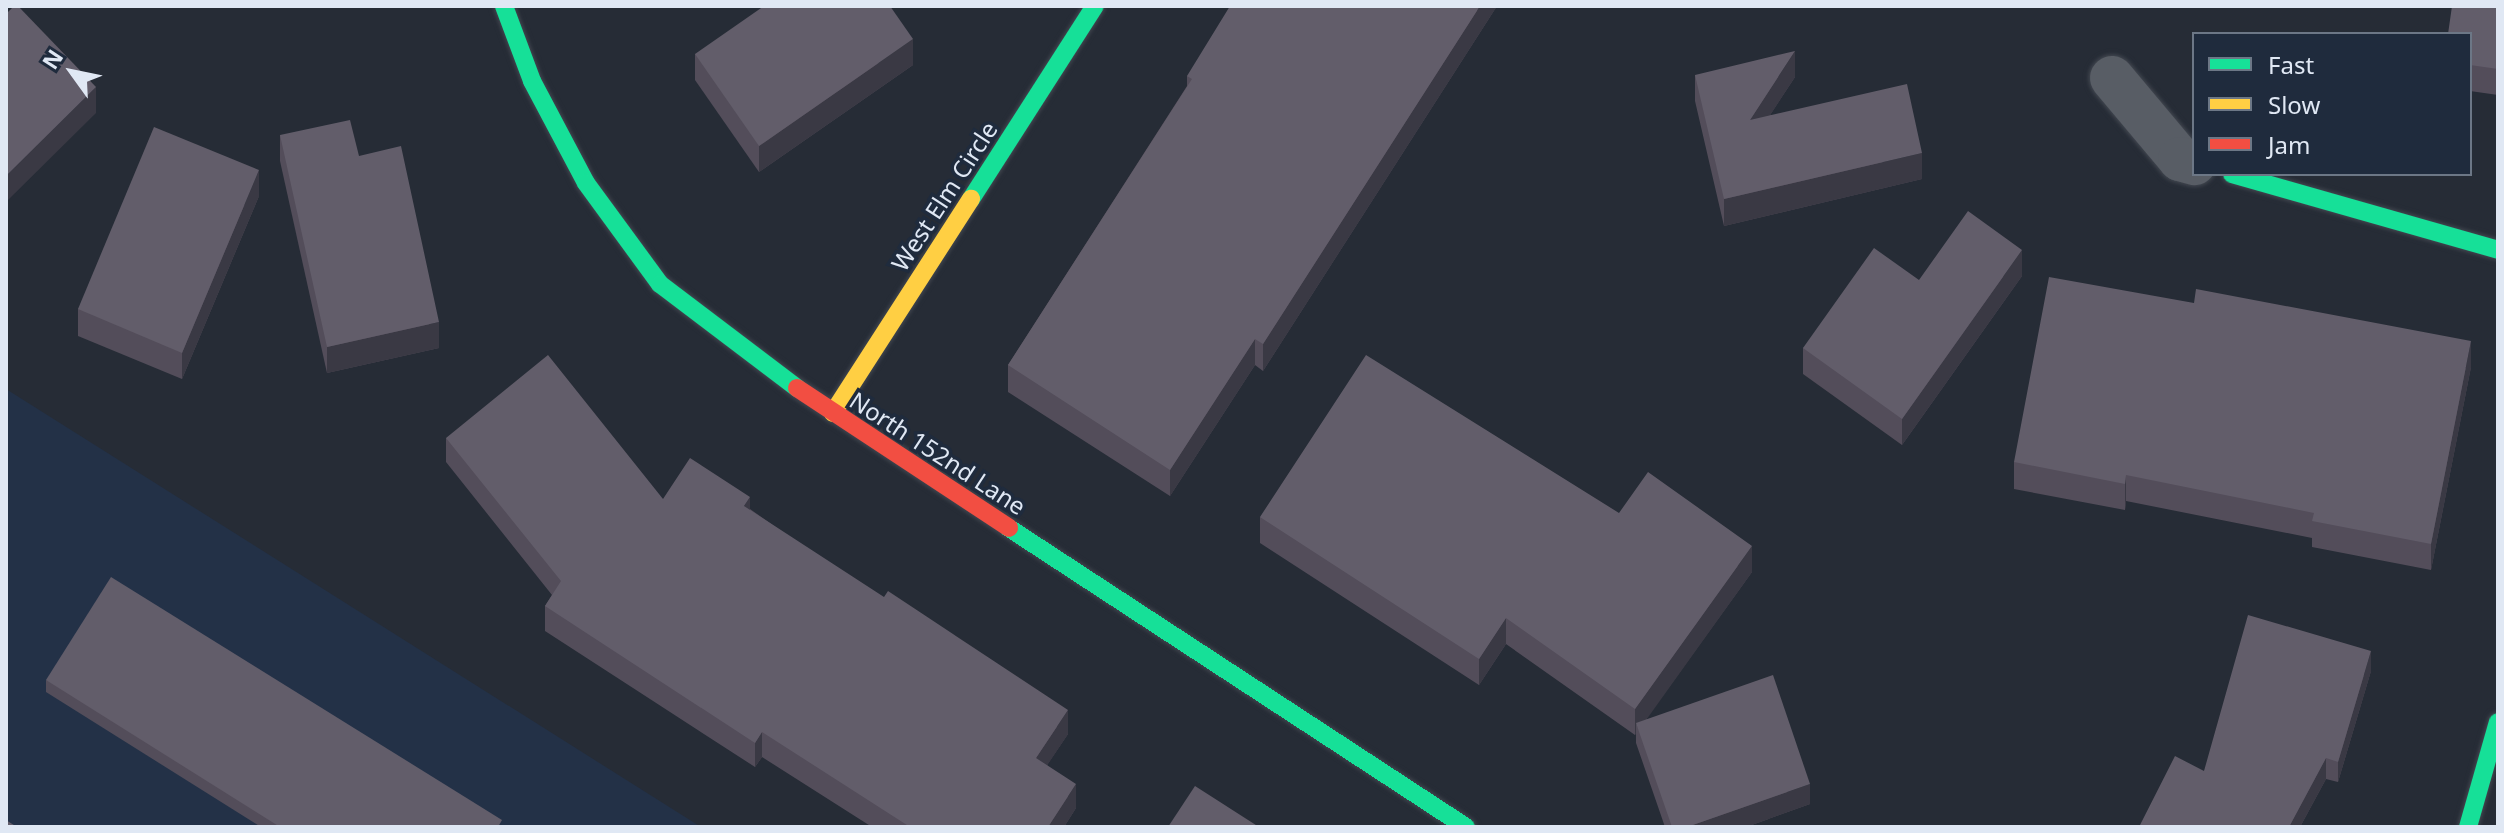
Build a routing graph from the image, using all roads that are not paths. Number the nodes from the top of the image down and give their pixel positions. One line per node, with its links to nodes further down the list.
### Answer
1 (504, 6): 7 (street, North 152nd Lane)
2 (1095, 6): 7 (street, West Elm Circle)
3 (2112, 78): 4 (street)
4 (2192, 162)
5 (2239, 176): 6 (street)
6 (2498, 250)
7 (833, 413): 9 (street, North 152nd Lane)
8 (2498, 722): 10 (street)
9 (1466, 827)
10 (2468, 827)

